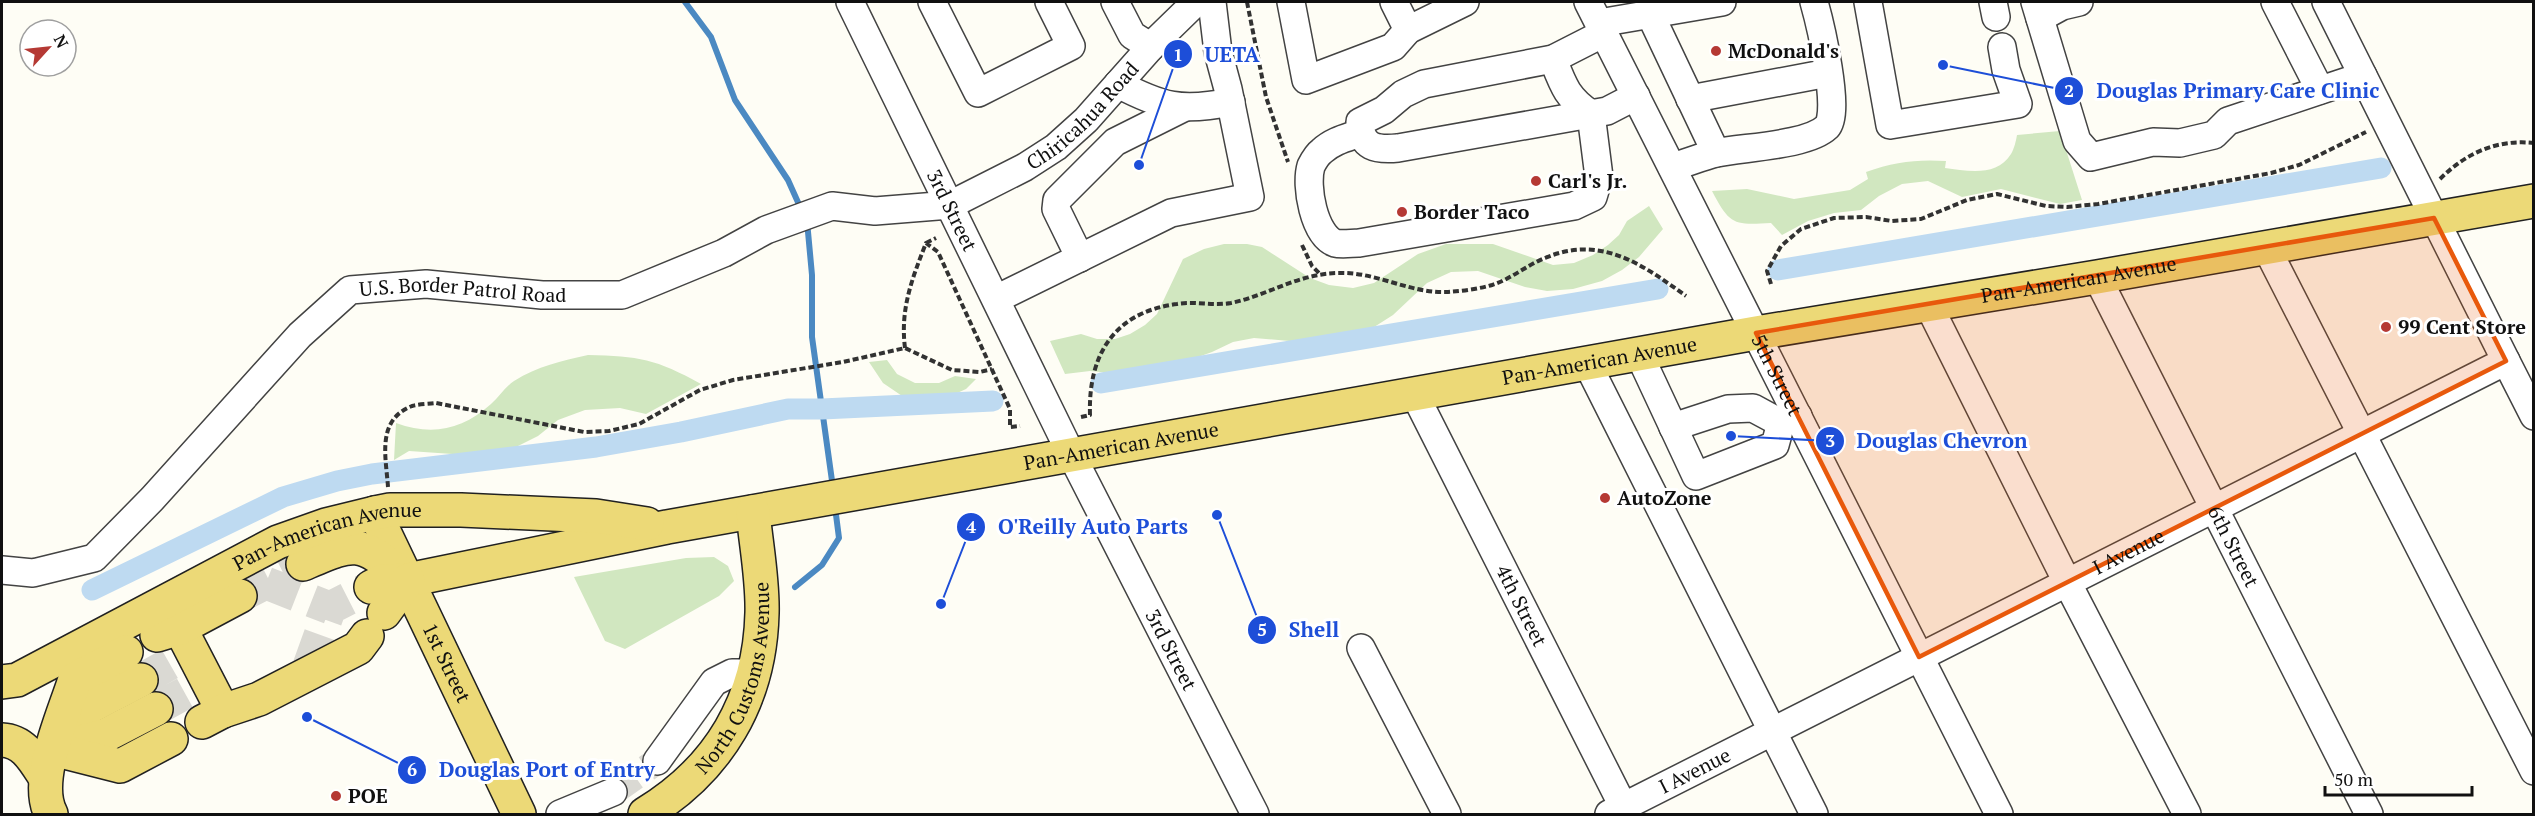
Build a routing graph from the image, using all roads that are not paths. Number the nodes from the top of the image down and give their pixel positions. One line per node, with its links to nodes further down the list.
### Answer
1 (850, 2): 36 (street, 3rd Street)
2 (932, 2): 3 (street)
3 (1050, 2)
4 (1115, 2): 20 (street)
5 (1196, 2): 20 (street, Chiricahua Road)
6 (1212, 2): 29 (street)
7 (1291, 2): 19 (street)
8 (1394, 2): 19 (street)
9 (1465, 2): 19 (street)
10 (1722, 2): 17 (street)
11 (1814, 2): 23 (street)
12 (1868, 2): 21 (street)
13 (2079, 2): 16 (street)
14 (2275, 2): 26 (street)
15 (2326, 2): 24 (street)
16 (2037, 10): 26 (street)
17 (1650, 14): 18 (street); 28 (street)
18 (1597, 19): 22 (street); 27 (street, 5th Street)
19 (1408, 30)
20 (1151, 47): 25 (street, Chiricahua Road)
21 (2002, 47)
22 (1553, 59): 31 (street); 32 (street)
23 (1828, 73): 28 (street); 33 (street)
24 (2363, 76): 26 (street); 37 (street)
25 (1118, 84): 30 (street); 36 (street, Chiricahua Road)
26 (2320, 90)
27 (1636, 96): 31 (street); 34 (street, 5th Street)
28 (1690, 99): 33 (street)
29 (1231, 102): 30 (street); 39 (street)
30 (1183, 108): 39 (street)
31 (1591, 114): 32 (street); 32 (street)
32 (1360, 133)
33 (1716, 153): 34 (street)
34 (1672, 167): 43 (street, 5th Street)
35 (2534, 201): 37 (main road, Pan-American Avenue)
36 (950, 205): 41 (street, 3rd Street); 60 (street, U.S. Border Patrol Road)
37 (2434, 218): 38 (main road, Pan-American Avenue); 45 (street)
38 (2266, 247): 40 (main road, Pan-American Avenue); 52 (street)
39 (1080, 258): 41 (street)
40 (2097, 277): 42 (main road, Pan-American Avenue); 56 (street, 6th Street)
41 (996, 299): 49 (street, 3rd Street)
42 (1928, 304): 43 (main road, Pan-American Avenue); 62 (street)
43 (1756, 333): 44 (main road, Pan-American Avenue); 50 (street, 5th Street)
44 (1639, 354): 46 (main road, Pan-American Avenue); 51 (street)
45 (2506, 361): 48 (street); 52 (street, I Avenue)
46 (1587, 363): 47 (main road, Pan-American Avenue); 69 (street)
47 (1415, 395): 53 (main road, Pan-American Avenue); 75 (street, 4th Street)
48 (2534, 416)
49 (1068, 419): 53 (street, 3rd Street); 54 (street)
50 (1789, 419): 51 (street); 51 (street); 65 (street, 5th Street)
51 (1673, 427)
52 (2360, 434): 56 (street, I Avenue); 73 (street)
53 (1072, 456): 54 (main road, Pan-American Avenue); 80 (street, 3rd Street)
54 (990, 471): 57 (main road, Pan-American Avenue)
55 (381, 501): 58 (main road, Pan-American Avenue); 61 (main road, 1st Street); 67 (main road, Pan-American Avenue)
56 (2214, 507): 62 (street, I Avenue); 85 (street, 6th Street)
57 (753, 512): 58 (main road, Pan-American Avenue); 66 (main road, North Customs Avenue)
58 (667, 527): 61 (main road, Pan-American Avenue)
59 (303, 564): 61 (main road)
60 (2, 570)
61 (408, 580): 63 (main road, Pan-American Avenue); 77 (main road, 1st Street)
62 (2067, 582): 65 (street, I Avenue); 84 (street)
63 (240, 596)
64 (1361, 648): 81 (street)
65 (1919, 657): 69 (street, I Avenue); 83 (street, 5th Street)
66 (756, 673): 71 (street); 79 (main road, North Customs Avenue)
67 (9, 681)
68 (148, 694): 72 (main road); 72 (main road); 72 (main road)
69 (1771, 732): 75 (street, I Avenue); 82 (street)
70 (2, 740): 72 (main road)
71 (657, 761)
72 (49, 763): 76 (main road)
73 (2534, 771)
74 (613, 792): 78 (street)
75 (1620, 812)
76 (51, 814)
77 (519, 814)
78 (560, 814)
79 (645, 814)
80 (1255, 814)
81 (1447, 814)
82 (1814, 814)
83 (1999, 814)
84 (2187, 814)
85 (2369, 814)

